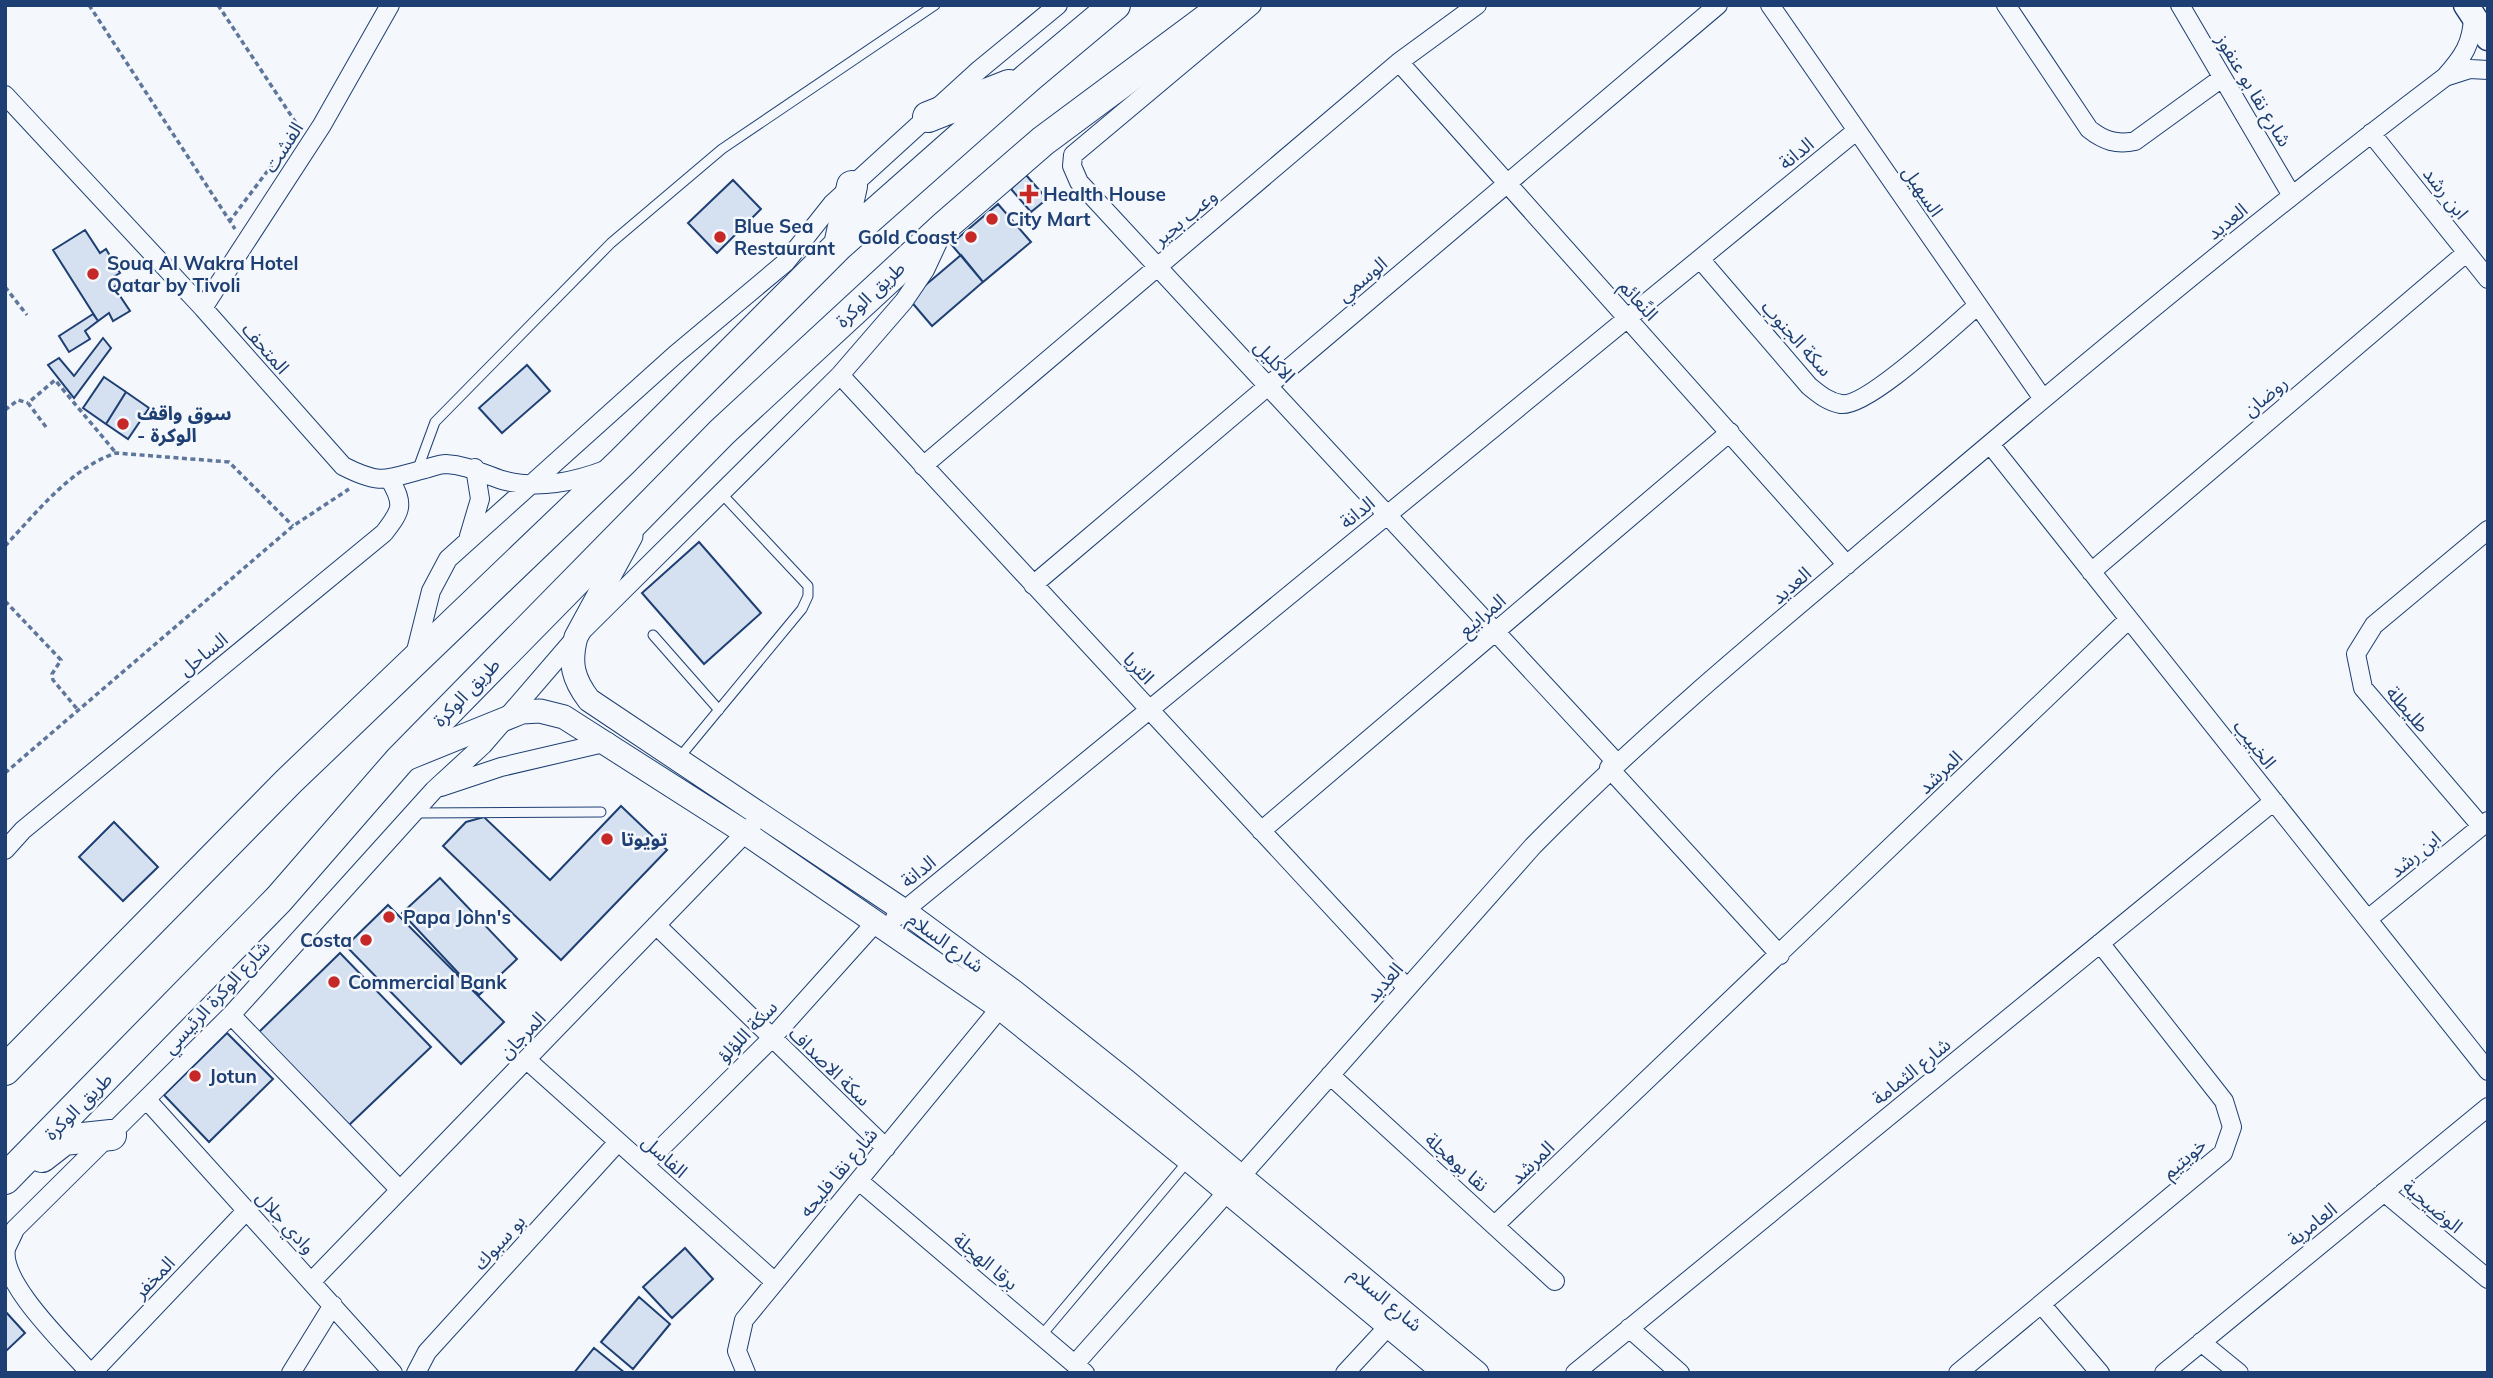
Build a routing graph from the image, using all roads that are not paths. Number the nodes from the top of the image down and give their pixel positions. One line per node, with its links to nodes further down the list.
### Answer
1 (390, 5): 35 (street, الفشت)
2 (935, 5): 45 (lane)
3 (1058, 5): 22 (street)
4 (1115, 5): 16 (highway)
5 (1226, 5): 20 (highway, طريق الوكرة)
6 (1252, 5): 17 (street, الاكليل)
7 (1477, 5): 14 (street, وعب بحير)
8 (1718, 5): 25 (street, الوسمي)
9 (1770, 5): 23 (street, السهيل)
10 (2006, 5): 19 (street)
11 (2180, 5): 19 (street, شارع نقا بو عنفوز)
12 (2470, 11): 13 (main road); 18 (street, العديد)
13 (2488, 38)
14 (1399, 62): 25 (street, النًعائم); 32 (street, وعب بحير)
15 (2488, 70): 18 (street, العديد)
16 (1029, 77): 22 (highway); 29 (highway)
17 (1164, 77): 20 (highway); 32 (street, الاكليل)
18 (2445, 77): 24 (street, العديد)
19 (2222, 78): 27 (street, شارع نقا بو عنفوز)
20 (1128, 79): 28 (highway, طريق الوكرة)
21 (5, 95): 35 (street, المتحف)
22 (928, 117): 26 (street)
23 (1856, 131): 31 (street, الدانة); 34 (street, السهيل)
24 (2371, 133): 27 (street, العديد); 30 (street, ابن رشد)
25 (1507, 183): 36 (street, النًعائم); 38 (street, الوسمي)
26 (852, 186): 29 (highway); 48 (street)
27 (2292, 196): 39 (street, العديد)
28 (946, 225): 37 (street, طريق الوكرة); 47 (highway, طريق الوكرة)
29 (839, 244): 42 (highway)
30 (2466, 253): 33 (street, ابن رشد); 54 (street, روضان)
31 (1700, 259): 34 (street, سكة الجنوب); 36 (street, الدانة)
32 (1159, 266): 38 (street, الاكليل); 43 (street, وعب بحير)
33 (2488, 279)
34 (1976, 307): 39 (street, السهيل)
35 (203, 308): 46 (street, المتحف)
36 (1627, 318): 40 (street, النًعائم); 50 (street, الدانة)
37 (840, 375): 43 (street, الثريا); 49 (street, طريق الوكرة)
38 (1269, 385): 50 (street, الاكليل); 55 (street, الوسمي)
39 (2043, 399): 41 (street, العديد)
40 (1730, 432): 53 (street, النًعائم); 57 (street, المرابيع)
41 (1990, 444): 53 (street, العديد); 54 (street, الخبيب)
42 (621, 463): 48 (street, المتحف); 60 (highway)
43 (923, 466): 55 (street, الثريا)
44 (475, 468): 45 (street, المتحف); 48 (street, المتحف); 52 (street)
45 (417, 471): 46 (street, المتحف)
46 (390, 480): 76 (street, الساحل)
47 (672, 480): 59 (street, شارع السلام); 66 (highway, طريق الوكرة)
48 (528, 485): 52 (street)
49 (721, 493): 59 (street, طريق الوكرة); 62 (lane)
50 (1387, 514): 57 (street, الاكليل); 61 (street, الدانة)
51 (2488, 530): 73 (street, طليطلة)
52 (465, 543): 60 (street)
53 (1847, 565): 67 (street, العديد)
54 (2091, 572): 56 (street, الخبيب)
55 (1033, 585): 61 (street, الثريا)
56 (2129, 619): 69 (street, الخبيب); 82 (street, المرشد)
57 (1496, 631): 67 (street, الاكليل); 74 (street, المرابيع)
58 (653, 635): 62 (lane)
59 (576, 638): 63 (street, طريق الوكرة); 65 (street, شارع السلام)
60 (411, 665): 88 (highway)
61 (1149, 709): 74 (street, الثريا); 77 (street, الدانة)
62 (719, 710): 65 (lane)
63 (509, 716): 64 (street, شارع السلام); 66 (street, شارع السلام); 68 (street, طريق الوكرة)
64 (608, 742): 68 (street, شارع الوكرة الرئيسي); 75 (street, شارع السلام)
65 (678, 759): 72 (street, شارع السلام)
66 (399, 761): 98 (highway, طريق الوكرة)
67 (1613, 765): 82 (street); 83 (street, العديد)
68 (434, 790): 71 (street, شارع الوكرة الرئيسي)
69 (2274, 801): 78 (street, الخبيب); 81 (street, شارع الثمامة)
70 (601, 812): 71 (lane)
71 (412, 813): 85 (street, شارع الوكرة الرئيسي)
72 (762, 817): 75 (street, المرجان); 77 (street, شارع السلام)
73 (2484, 823): 78 (street, ابن رشد)
74 (1261, 831): 83 (street, الثريا)
75 (744, 832): 79 (street, المرجان); 80 (street, شارع السلام)
76 (5, 850)
77 (903, 910): 80 (street, الدانة); 100 (street, شارع السلام)
78 (2368, 919): 89 (street, الخبيب)
79 (656, 925): 86 (street, سكة الاصداف); 87 (street, المرجان)
80 (881, 926): 84 (street, شارع السلام); 86 (street, سكة اللؤلؤ)
81 (2100, 943): 111 (street, خويتيم); 113 (street, شارع الثمامة)
82 (1780, 955): 105 (street, المرشد)
83 (1407, 988): 90 (street, العديد)
84 (1000, 1008): 95 (street, شارع نقا فليحه); 96 (street, شارع السلام)
85 (230, 1015): 91 (street, شارع الوكرة الرئيسي); 102 (street)
86 (771, 1039): 95 (street, سكة الاصداف); 97 (street, سكة اللؤلؤ)
87 (527, 1060): 94 (street, الفاسل); 102 (street, المرجان)
88 (5, 1070)
89 (2488, 1071)
90 (1330, 1075): 100 (street, العديد); 105 (street, نقا بوهجلة)
91 (147, 1100): 93 (street, شارع الوكرة الرئيسي); 104 (street, وادي جلال)
92 (2488, 1107): 103 (street, العامرية)
93 (111, 1135): 101 (highway); 117 (street, شارع الوكرة الرئيسي)
94 (618, 1142): 97 (street, الفاسل); 120 (street, بو سبوك)
95 (886, 1148): 99 (street, شارع نقا فليحه)
96 (1189, 1160): 100 (street, شارع السلام); 114 (lane)
97 (644, 1165): 109 (street, الفاسل)
98 (5, 1179)
99 (859, 1181): 109 (street, شارع نقا فليحه); 114 (street, برقا الهجلة)
100 (1235, 1184): 112 (street, شارع السلام); 116 (street, العديد)
101 (5, 1185)
102 (400, 1190): 107 (street, المرجان)
103 (2384, 1192): 106 (street, الوضيحية); 115 (street, العامرية)
104 (247, 1210): 107 (street, وادي جلال); 117 (street, المخفر)
105 (1495, 1226): 108 (street, نقا بوهجلة)
106 (2488, 1279)
107 (312, 1281): 110 (street, وادي جلال)
108 (1555, 1281)
109 (775, 1282): 121 (street, شارع نقا فليحه)
110 (333, 1305): 118 (street); 119 (street, وادي جلال)
111 (2042, 1305): 127 (street, خويتيم); 128 (street)
112 (1395, 1320): 122 (street); 123 (street, شارع السلام); 124 (street, شارع السلام)
113 (1629, 1328): 125 (street, شارع الثمامة); 126 (street)
114 (1041, 1336): 116 (street, برقا الهجلة)
115 (2201, 1342): 129 (street, العامرية); 130 (street)
116 (1080, 1368)
117 (91, 1373)
118 (291, 1373)
119 (393, 1373)
120 (416, 1373)
121 (746, 1373)
122 (1345, 1373)
123 (1445, 1373)
124 (1477, 1373)
125 (1575, 1373)
126 (1680, 1373)
127 (1958, 1373)
128 (2100, 1373)
129 (2164, 1373)
130 (2239, 1373)

